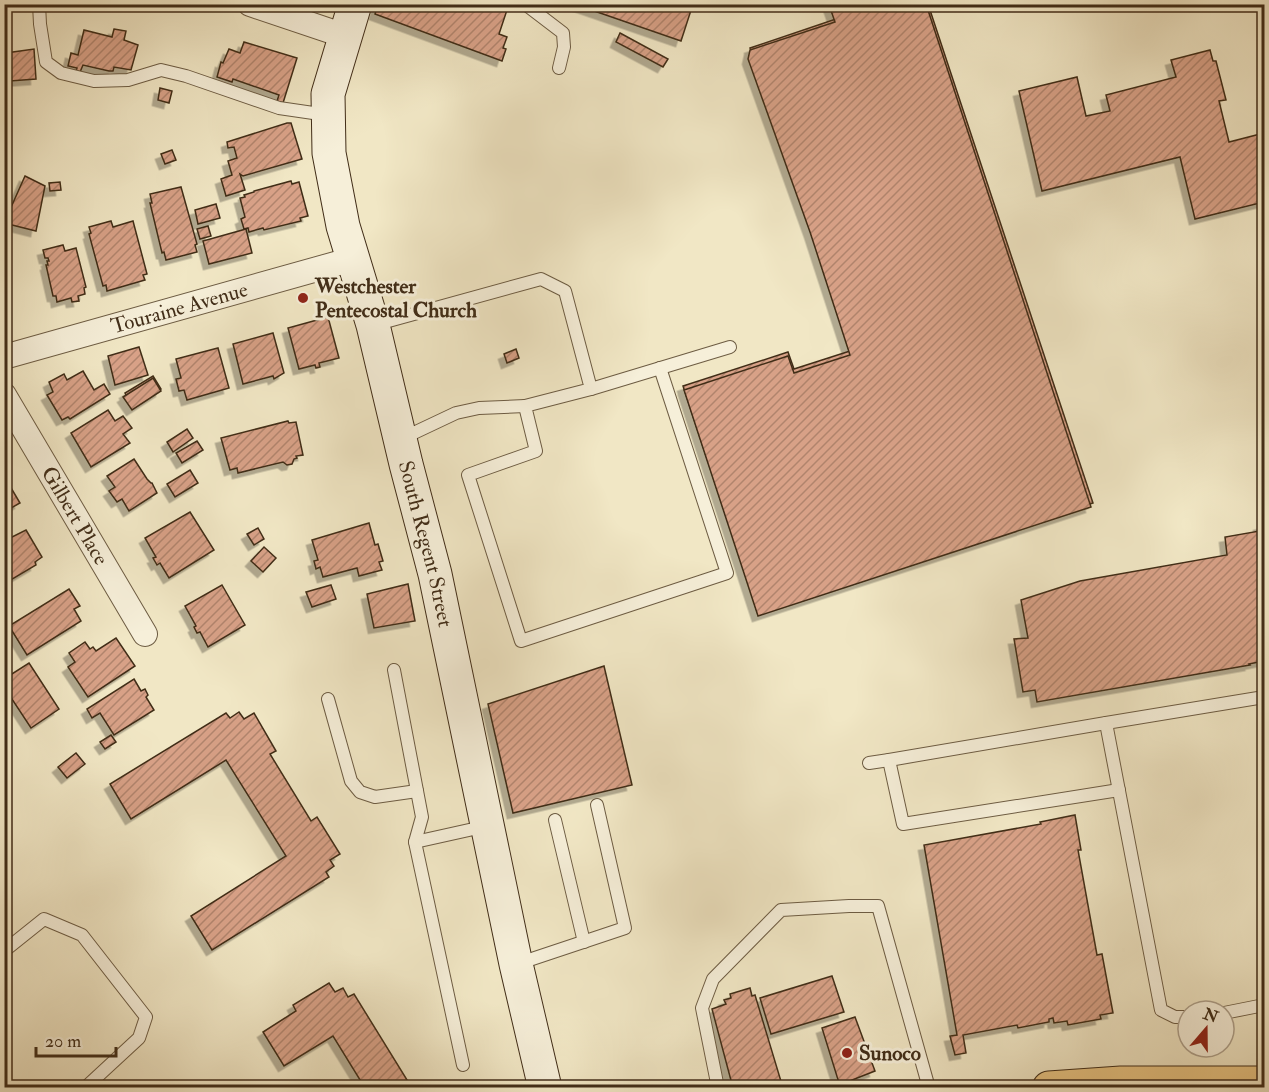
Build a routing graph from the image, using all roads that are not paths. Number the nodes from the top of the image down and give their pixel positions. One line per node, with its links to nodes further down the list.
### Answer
1 (39, 4): 7 (lane)
2 (250, 4): 5 (street)
3 (355, 4): 5 (street, South Regent Street)
4 (525, 4): 6 (lane)
5 (345, 36): 7 (street, South Regent Street)
6 (559, 68)
7 (328, 115): 8 (street, South Regent Street)
8 (353, 259): 9 (street, South Regent Street); 11 (street, Touraine Avenue)
9 (373, 325): 13 (lane); 16 (street, South Regent Street)
10 (730, 347): 12 (lane)
11 (4, 357)
12 (660, 368): 13 (lane); 15 (lane)
13 (591, 389): 15 (lane)
14 (4, 394): 17 (street, Gilbert Place)
15 (525, 406): 16 (lane)
16 (401, 439): 28 (street, South Regent Street)
17 (145, 634)
18 (394, 670): 25 (lane)
19 (1264, 697): 21 (lane)
20 (328, 699): 25 (lane)
21 (1106, 723): 22 (lane); 24 (lane)
22 (889, 760): 23 (lane); 24 (lane)
23 (869, 763)
24 (1119, 790): 35 (lane)
25 (417, 791): 29 (lane)
26 (597, 805): 30 (lane)
27 (555, 820): 30 (lane)
28 (487, 826): 29 (lane); 32 (street, South Regent Street)
29 (415, 842): 36 (lane)
30 (584, 942): 32 (lane)
31 (4, 951): 40 (lane)
32 (516, 964): 41 (street, South Regent Street)
33 (1264, 1005): 34 (lane)
34 (1236, 1011)
35 (1176, 1017)
36 (463, 1065)
37 (1264, 1083): 38 (main road)
38 (1224, 1085): 39 (main road)
39 (1062, 1087)
40 (85, 1088)
41 (545, 1088)
42 (717, 1088): 43 (lane)
43 (929, 1088)

